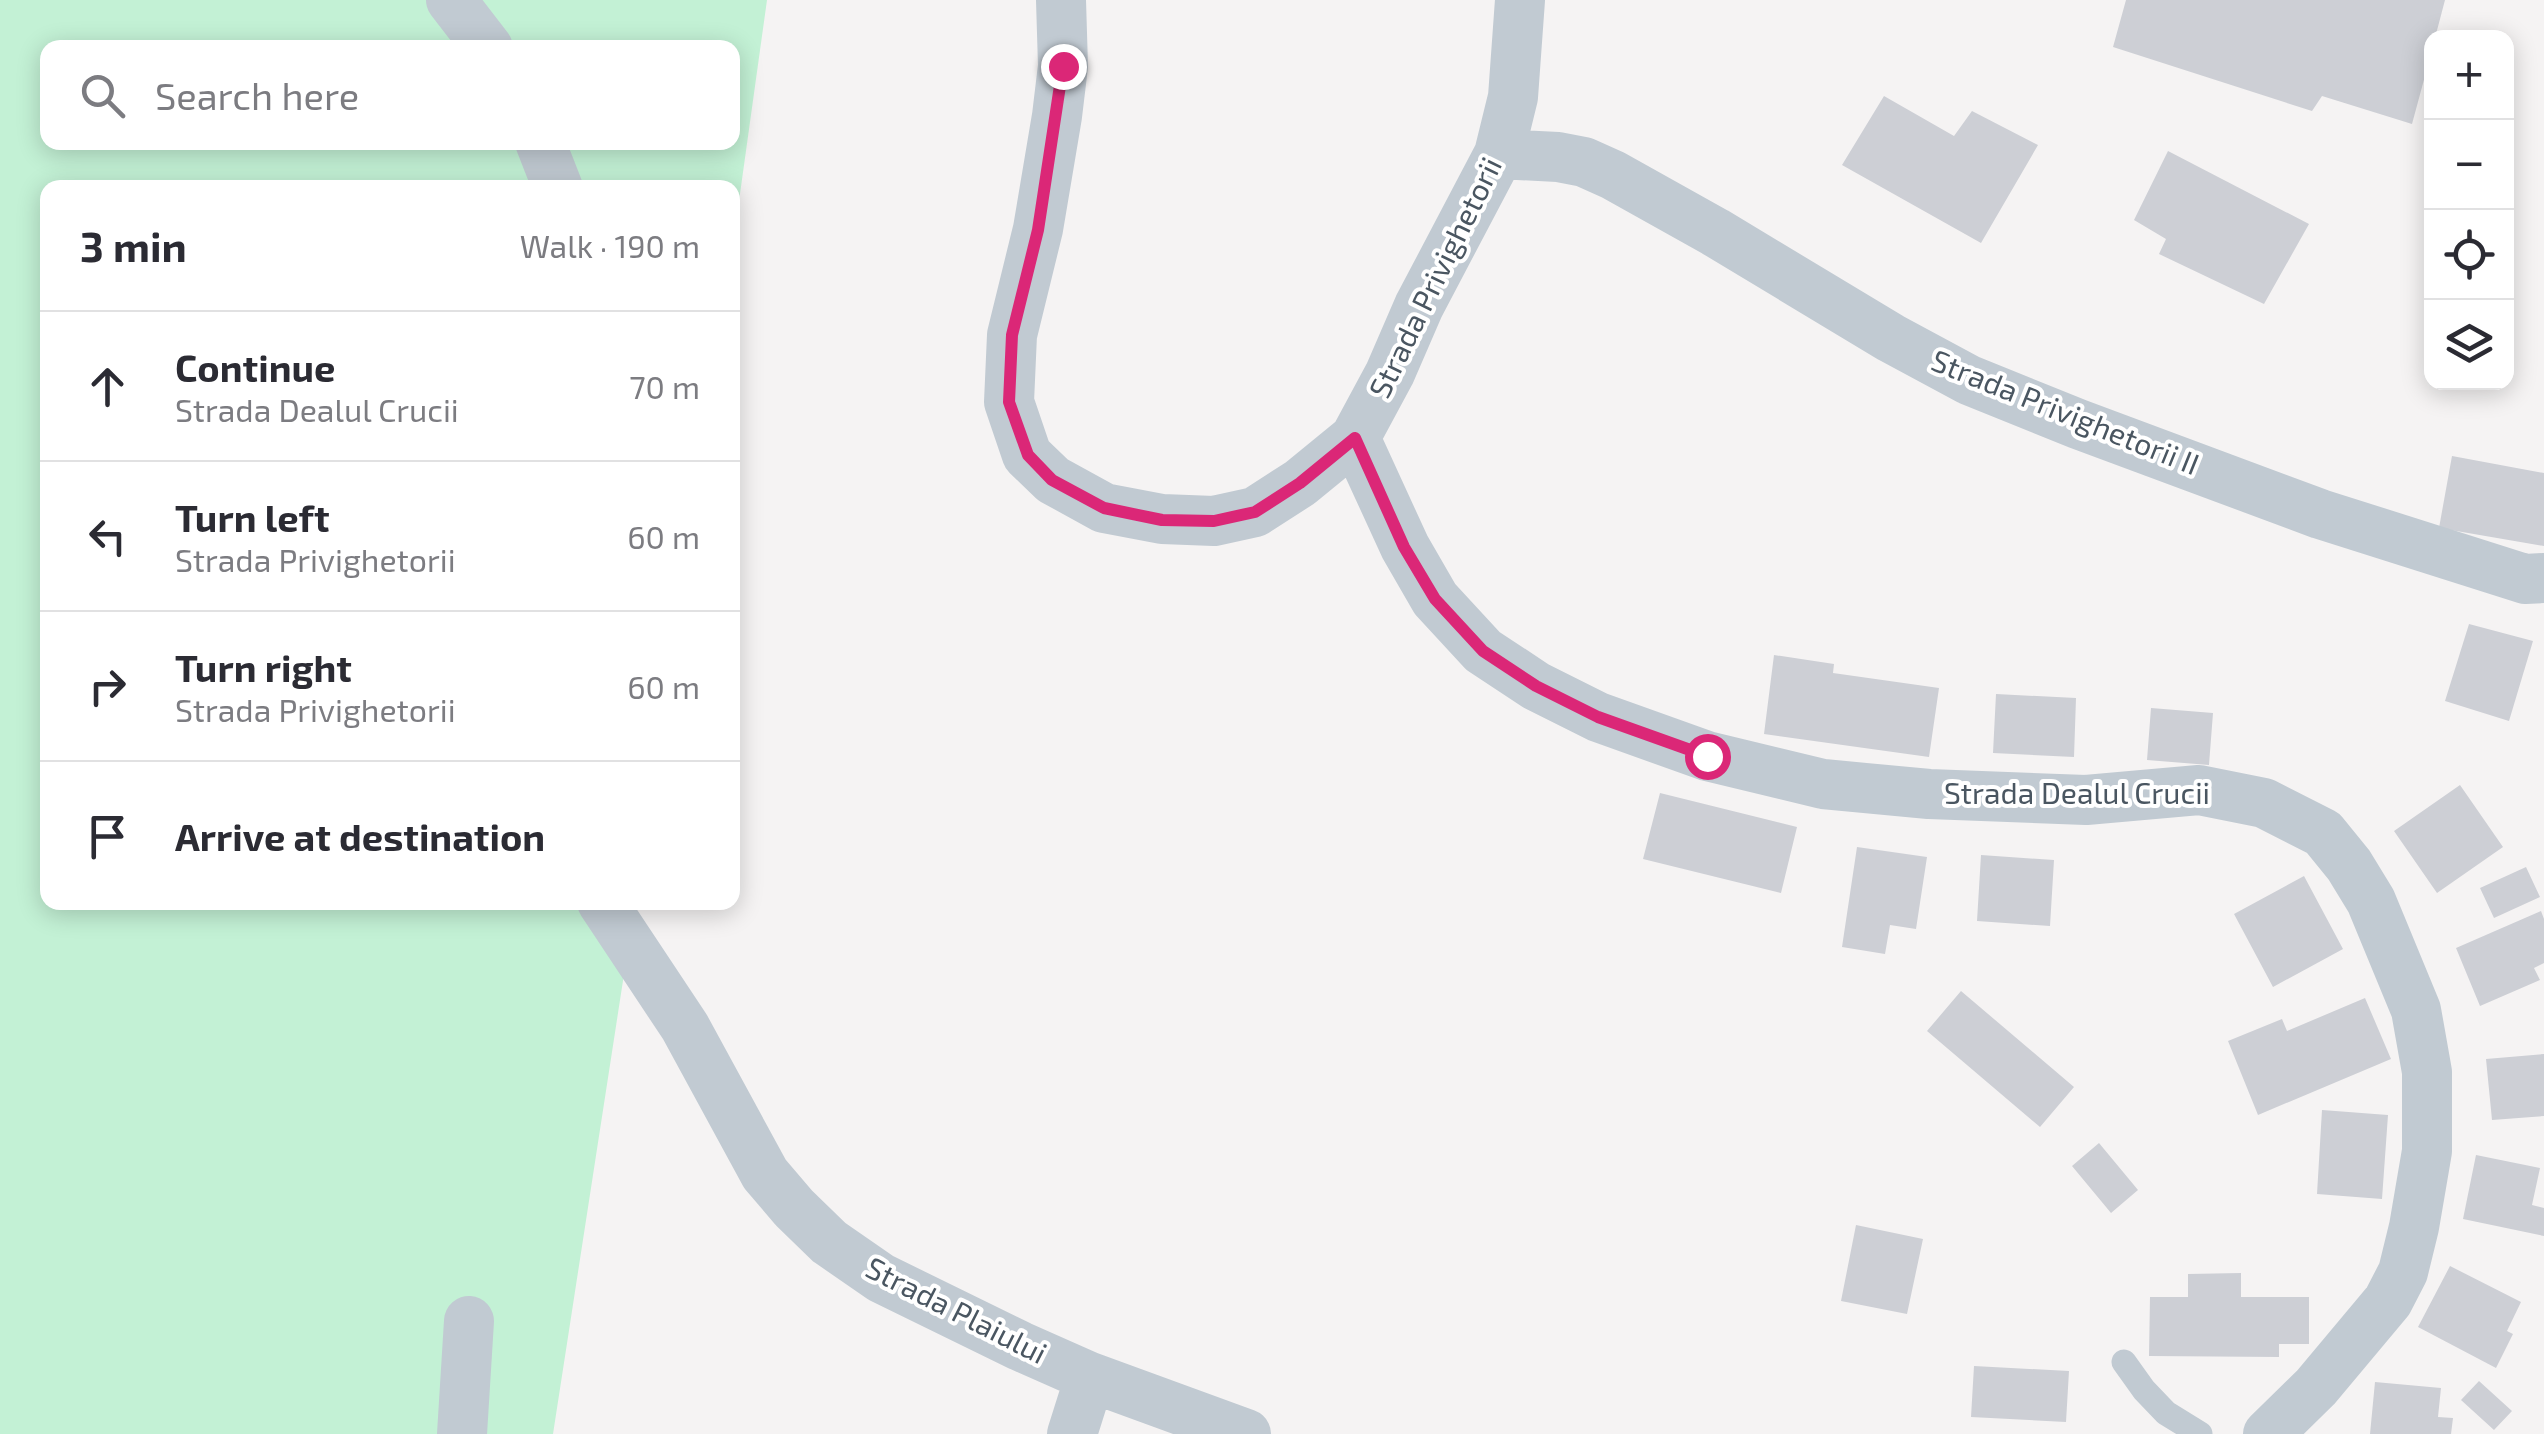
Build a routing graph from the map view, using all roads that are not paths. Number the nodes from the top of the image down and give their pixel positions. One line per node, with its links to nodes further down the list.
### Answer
1 (451, 0): 4 (street)
2 (1061, 0): 8 (street, Strada Privighetorii)
3 (1520, 0): 6 (street, Strada Privighetorii)
4 (482, 40)
5 (543, 150): 7 (street)
6 (1499, 154): 8 (street, Strada Privighetorii); 9 (street, Strada Privighetorii II)
7 (555, 180)
8 (1355, 438): 18 (street, Strada Dealul Crucii)
9 (2544, 578)
10 (607, 910): 13 (street, Strada Plaiului)
11 (469, 1321): 15 (street)
12 (2124, 1362): 14 (lane)
13 (1090, 1377): 16 (street); 17 (street, Strada Plaiului)
14 (2201, 1429)
15 (462, 1434)
16 (1072, 1434)
17 (1246, 1434)
18 (2268, 1434)

